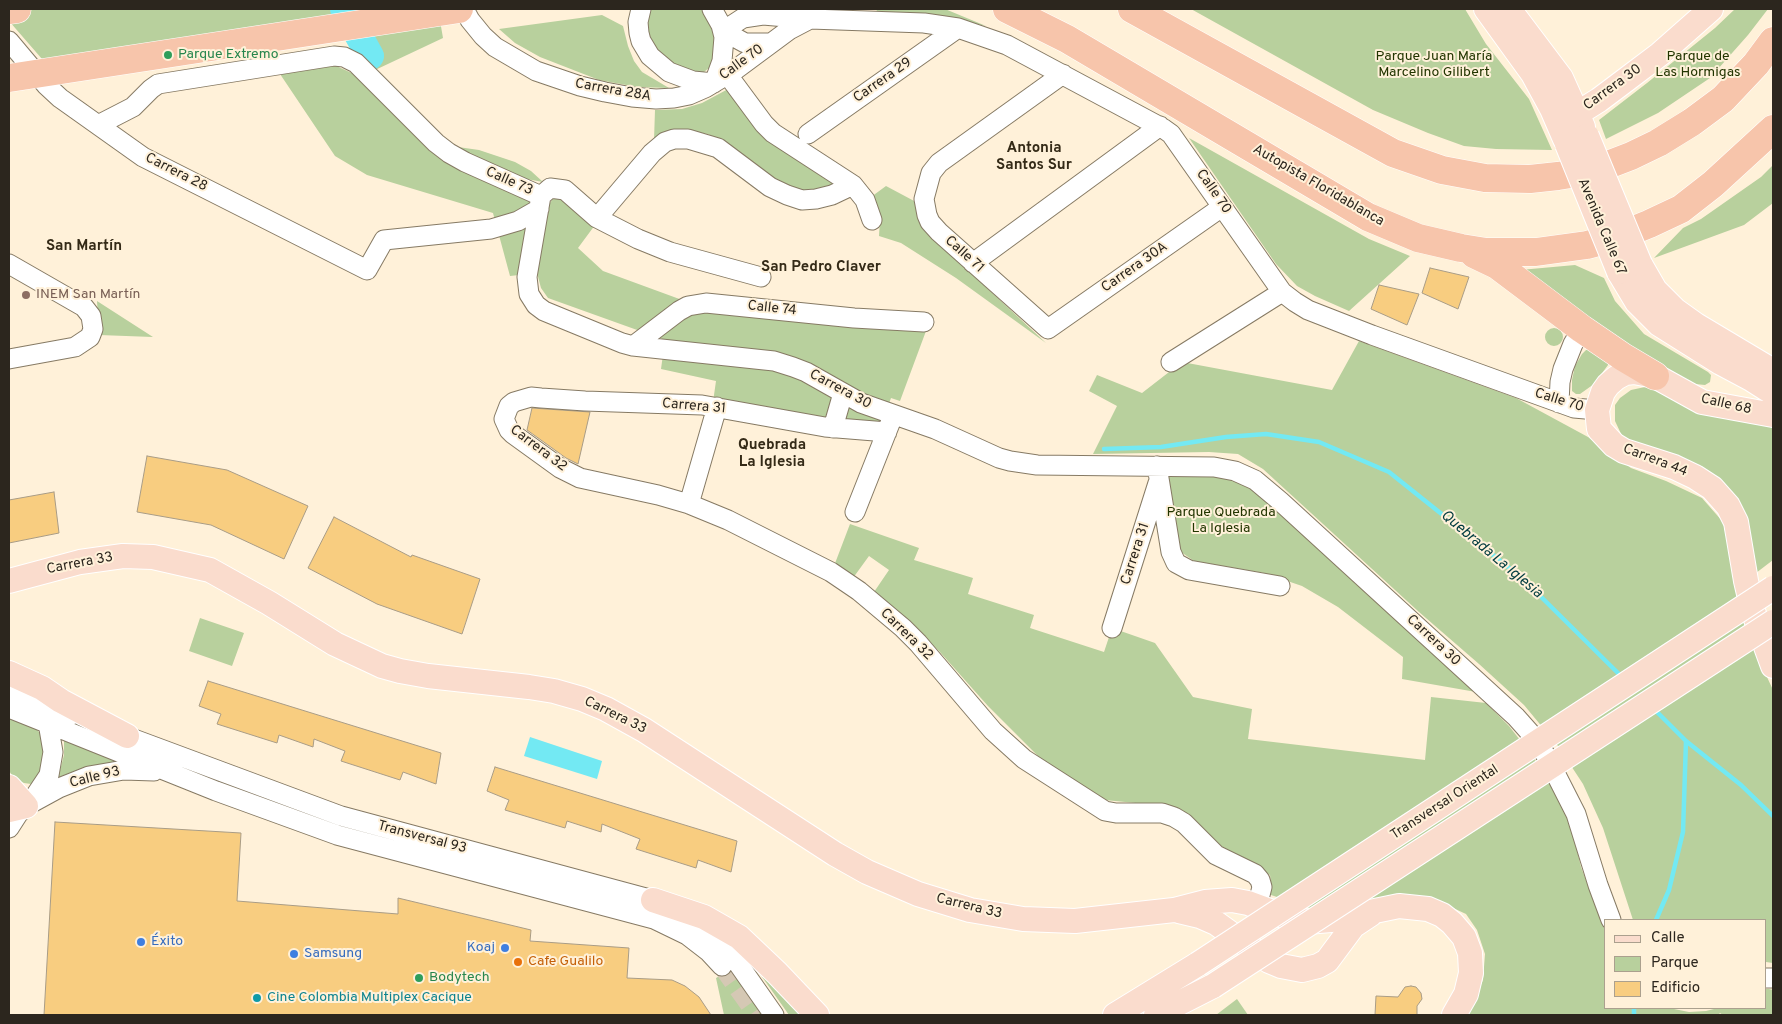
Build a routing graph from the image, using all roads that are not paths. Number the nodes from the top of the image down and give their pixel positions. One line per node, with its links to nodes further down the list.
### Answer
1 (17, 9): 11 (highway)
2 (459, 9): 19 (highway, bridge)
3 (464, 9): 20 (street, Carrera 28A)
4 (641, 9): 20 (street)
5 (712, 9): 14 (street)
6 (1007, 9): 31 (highway, Autopista Floridablanca)
7 (1132, 9): 16 (highway)
8 (1486, 9): 24 (main road, Avenida Calle 67)
9 (1509, 9): 24 (main road, Avenida Calle 67)
10 (1711, 9): 24 (main road, Carrera 30)
11 (9, 10)
12 (810, 19): 13 (street, Calle 70); 14 (street, Calle 70); 17 (street, Calle 70)
13 (958, 28): 18 (street, Calle 70); 25 (street, Carrera 29)
14 (723, 31): 17 (street, Calle 70); 20 (street)
15 (9, 41): 21 (street, Carrera 28)
16 (1773, 41)
17 (771, 43): 20 (street, Calle 70)
18 (1064, 74): 22 (street, Calle 70); 32 (street, Calle 71)
19 (9, 78)
20 (721, 79): 26 (street)
21 (98, 125): 27 (street, Carrera 28); 27 (street, Calle 73)
22 (1160, 126): 28 (street, Calle 70); 32 (street)
23 (1773, 129): 31 (highway, Autopista Floridablanca)
24 (1573, 130): 42 (main road, Avenida Calle 67, bridge); 43 (main road, Avenida Calle 67, bridge)
25 (808, 134)
26 (853, 185): 29 (street); 30 (street)
27 (540, 203): 29 (street, Calle 73); 39 (street, Carrera 30)
28 (1222, 207): 35 (street, Calle 70); 37 (street, Carrera 30A)
29 (597, 218): 34 (street, Calle 73)
30 (872, 220)
31 (1461, 248): 38 (highway)
32 (972, 263): 37 (street, Calle 71)
33 (9, 264): 40 (street)
34 (761, 277)
35 (1282, 292): 41 (street); 48 (street, Calle 70)
36 (924, 322): 39 (street, Calle 74)
37 (1048, 329)
38 (1582, 329): 44 (highway); 48 (street)
39 (633, 346): 45 (street, Carrera 30)
40 (9, 359)
41 (1171, 362)
42 (1721, 363): 46 (main road, Avenida Calle 67); 47 (main road)
43 (1773, 371)
44 (1656, 376): 47 (main road, Calle 68); 50 (main road)
45 (843, 393): 53 (street, Carrera 30); 54 (street)
46 (1773, 393)
47 (1702, 402): 52 (main road, Calle 68)
48 (1559, 403): 50 (street, Calle 70)
49 (717, 407): 51 (street, Carrera 31); 54 (street, Carrera 31); 56 (street)
50 (1597, 410): 63 (main road, Carrera 44)
51 (506, 412): 56 (street, Carrera 32)
52 (1773, 415)
53 (890, 423): 54 (street, Carrera 31); 55 (street, Carrera 30); 57 (street)
54 (833, 428)
55 (1158, 473): 59 (street); 62 (street, Carrera 31); 77 (street, Carrera 30)
56 (689, 504): 74 (street, Carrera 32)
57 (855, 512)
58 (9, 581): 76 (main road, Carrera 33)
59 (1280, 586)
60 (1773, 588): 85 (main road, Transversal Oriental, bridge)
61 (1773, 622): 82 (main road, Transversal Oriental, bridge)
62 (1112, 628)
63 (1773, 666)
64 (9, 673): 68 (main road)
65 (9, 691): 67 (street)
66 (9, 708): 67 (street)
67 (39, 714): 68 (street, Transversal 93); 69 (street, Transversal 93); 71 (street, Calle 93)
68 (126, 736): 73 (street, Transversal 93)
69 (169, 772): 71 (street, Calle 93); 81 (street, Transversal 93)
70 (9, 787): 71 (main road)
71 (17, 808): 72 (street, Calle 93)
72 (9, 828)
73 (653, 900): 83 (street, Transversal 93); 84 (main road)
74 (1252, 904): 76 (main road, Carrera 33); 78 (main road, Carrera 33); 79 (main road)
75 (1386, 908): 78 (main road, Carrera 33); 80 (main road, Carrera 33); 88 (main road, Carrera 33)
76 (1174, 910): 79 (main road, Carrera 33)
77 (1612, 919)
78 (1322, 921): 80 (main road)
79 (1234, 935): 80 (main road, Carrera 33)
80 (1327, 961)
81 (722, 966)
82 (1213, 986): 86 (main road); 87 (main road, Transversal Oriental)
83 (774, 1015)
84 (817, 1015)
85 (1115, 1015)
86 (1156, 1015)
87 (1175, 1015)
88 (1454, 1015)

